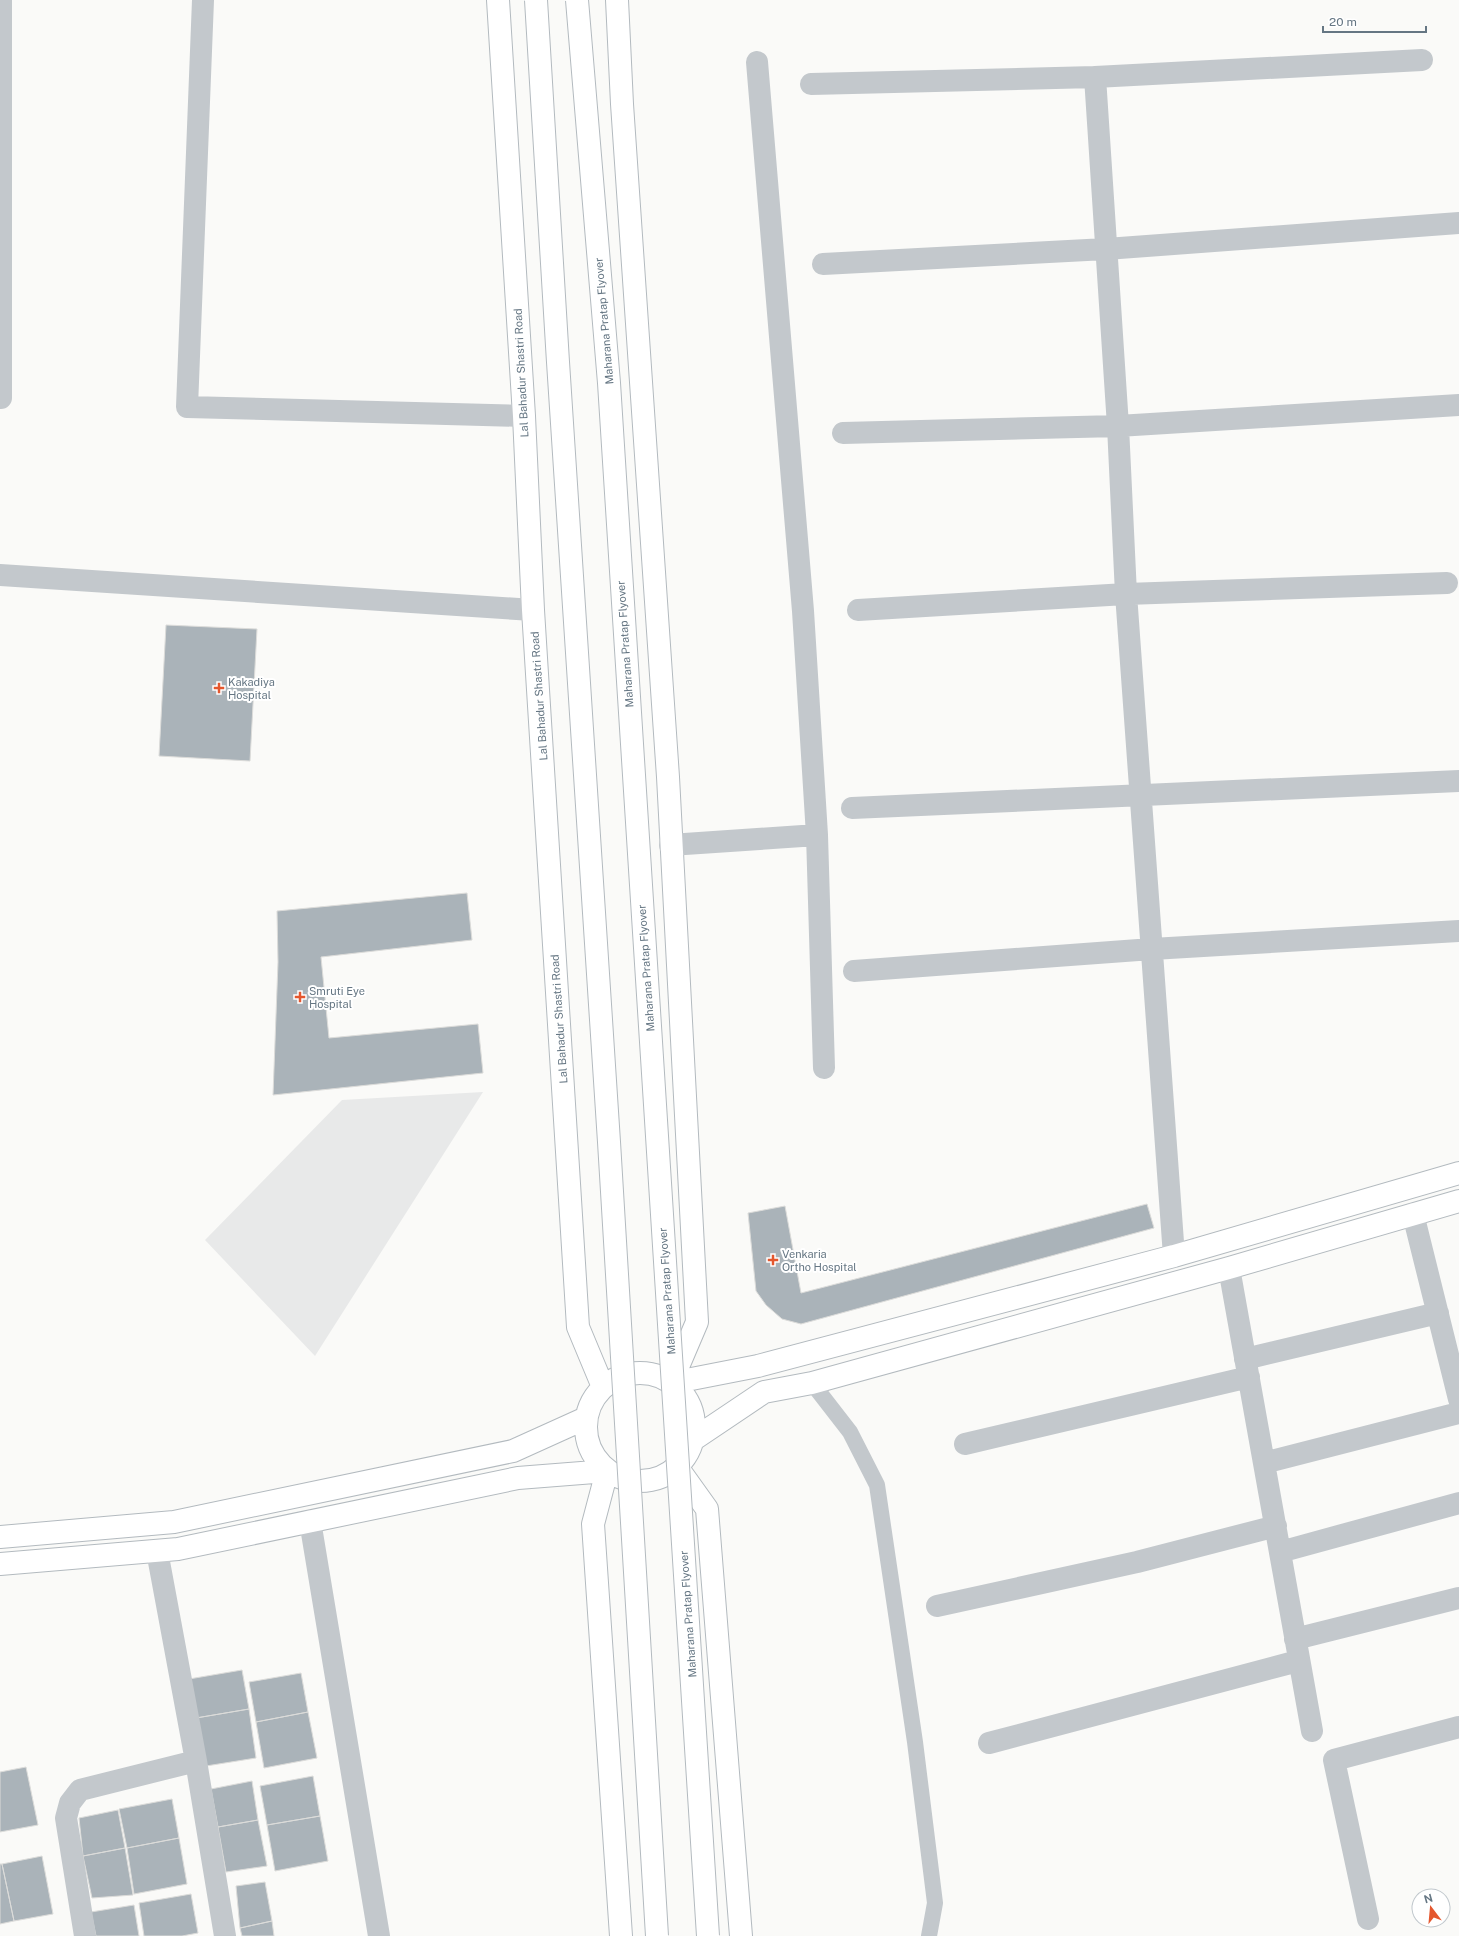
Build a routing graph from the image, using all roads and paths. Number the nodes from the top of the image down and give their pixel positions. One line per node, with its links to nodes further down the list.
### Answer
1 (1, 0): 14 (street)
2 (203, 0): 16 (street)
3 (498, 0): 16 (main road, Lal Bahadur Shastri Road)
4 (536, 0): 71 (main road, bridge)
5 (577, 0): 72 (main road, Maharana Pratap Flyover, bridge)
6 (617, 0): 28 (main road)
7 (1422, 60): 9 (street)
8 (756, 62): 27 (street)
9 (1095, 77): 10 (street); 12 (street)
10 (811, 84)
11 (1459, 223): 12 (street)
12 (1106, 249): 13 (street); 17 (street)
13 (823, 264)
14 (1, 398)
15 (1459, 405): 17 (street)
16 (524, 416): 22 (main road, Lal Bahadur Shastri Road)
17 (1118, 426): 18 (street); 21 (street)
18 (843, 434)
19 (0, 575): 22 (street)
20 (1448, 583): 21 (street)
21 (1126, 594): 23 (street); 25 (street)
22 (533, 610): 42 (main road, Lal Bahadur Shastri Road)
23 (858, 610)
24 (1459, 781): 25 (street)
25 (1141, 794): 26 (street); 30 (street)
26 (852, 808)
27 (817, 835): 28 (street); 32 (street)
28 (670, 845): 40 (main road)
29 (1459, 931): 30 (street)
30 (1152, 949): 31 (street); 36 (street)
31 (854, 971)
32 (824, 1068)
33 (1459, 1174): 36 (main road)
34 (1459, 1201): 35 (main road)
35 (1413, 1214): 37 (main road); 38 (street)
36 (1174, 1256): 40 (main road)
37 (1229, 1268): 39 (street); 41 (main road)
38 (1438, 1313): 39 (street); 43 (street)
39 (1247, 1368): 47 (street); 48 (street)
40 (671, 1383): 42 (main road); 46 (main road)
41 (812, 1383): 46 (main road); 74 (lane)
42 (603, 1387): 45 (main road)
43 (1459, 1399)
44 (1459, 1413): 48 (street)
45 (586, 1418): 50 (main road); 54 (main road)
46 (694, 1439): 49 (main road)
47 (965, 1444)
48 (1264, 1463): 53 (street)
49 (677, 1467): 50 (main road); 73 (main road)
50 (607, 1470): 52 (main road); 70 (main road)
51 (1459, 1503): 56 (street)
52 (310, 1521): 55 (main road); 69 (street)
53 (1276, 1526): 56 (street); 59 (street)
54 (0, 1537)
55 (157, 1551): 57 (main road); 65 (street)
56 (1280, 1552): 60 (street)
57 (0, 1564)
58 (1459, 1598): 60 (street)
59 (937, 1606)
60 (1295, 1639): 61 (street)
61 (1298, 1661): 63 (street); 64 (street)
62 (1459, 1727): 66 (street)
63 (1312, 1731)
64 (989, 1743)
65 (196, 1761): 67 (street); 68 (street)
66 (1368, 1919)
67 (85, 1936)
68 (225, 1936)
69 (379, 1936)
70 (621, 1936)
71 (657, 1936)
72 (708, 1936)
73 (741, 1936)
74 (929, 1936)

